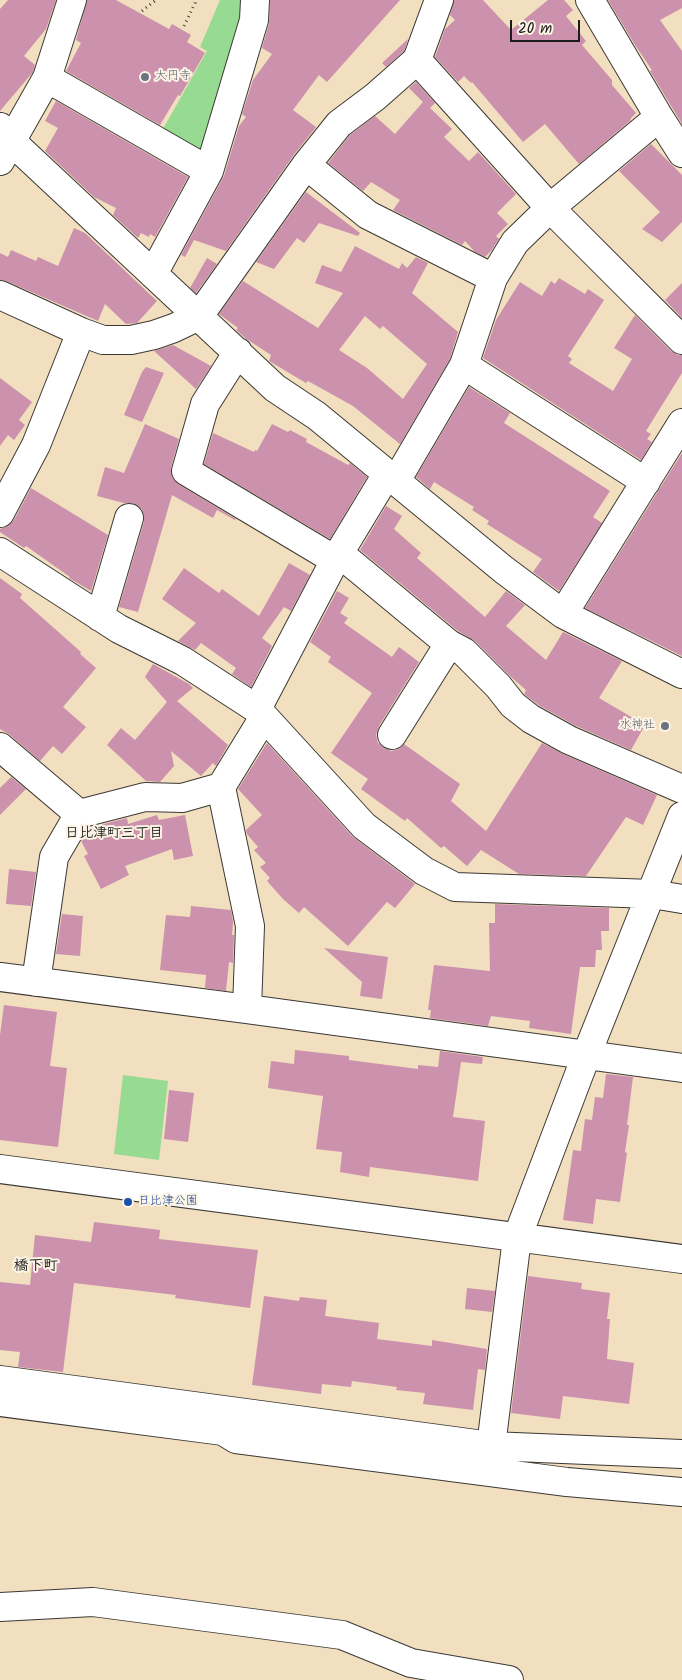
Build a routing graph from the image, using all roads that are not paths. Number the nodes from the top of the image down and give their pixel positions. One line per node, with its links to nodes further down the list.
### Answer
1 (72, 0): 6 (street)
2 (255, 0): 11 (street)
3 (439, 0): 5 (street)
4 (590, 0): 7 (street)
5 (417, 60): 10 (street); 12 (street)
6 (47, 78): 8 (street); 11 (street)
7 (659, 117): 9 (street); 12 (street)
8 (4, 143): 13 (street)
9 (682, 152)
10 (306, 165): 14 (street); 16 (street)
11 (209, 171): 13 (street)
12 (550, 208): 14 (street); 18 (street)
13 (153, 274): 16 (street)
14 (493, 278): 20 (street)
15 (0, 295): 17 (street)
16 (199, 316): 17 (street); 19 (street)
17 (81, 332): 24 (street)
18 (682, 340)
19 (238, 352): 22 (street); 27 (street)
20 (464, 365): 22 (street); 23 (street)
21 (682, 423): 23 (street)
22 (392, 478): 27 (street); 28 (street)
23 (646, 482): 28 (street)
24 (0, 513)
25 (129, 518): 29 (street)
26 (0, 552): 29 (street)
27 (337, 557): 30 (street); 32 (street)
28 (563, 614): 31 (street)
29 (100, 617): 32 (street)
30 (449, 644): 33 (street); 36 (street)
31 (682, 674)
32 (260, 713): 35 (street); 39 (street)
33 (392, 735)
34 (0, 747): 37 (street)
35 (221, 786): 37 (street); 43 (street)
36 (682, 789)
37 (79, 814): 42 (street)
38 (682, 816): 39 (street)
39 (652, 894): 40 (street); 44 (street)
40 (682, 899)
41 (0, 977): 42 (street)
42 (36, 982): 43 (street)
43 (247, 1009): 44 (street)
44 (586, 1056): 45 (street); 47 (street)
45 (682, 1068)
46 (0, 1169): 47 (street)
47 (517, 1238): 48 (street); 51 (street)
48 (682, 1260)
49 (0, 1380): 51 (street)
50 (0, 1402): 53 (street)
51 (491, 1446): 52 (street)
52 (682, 1454)
53 (682, 1492)
54 (0, 1607): 55 (street)
55 (509, 1680)

